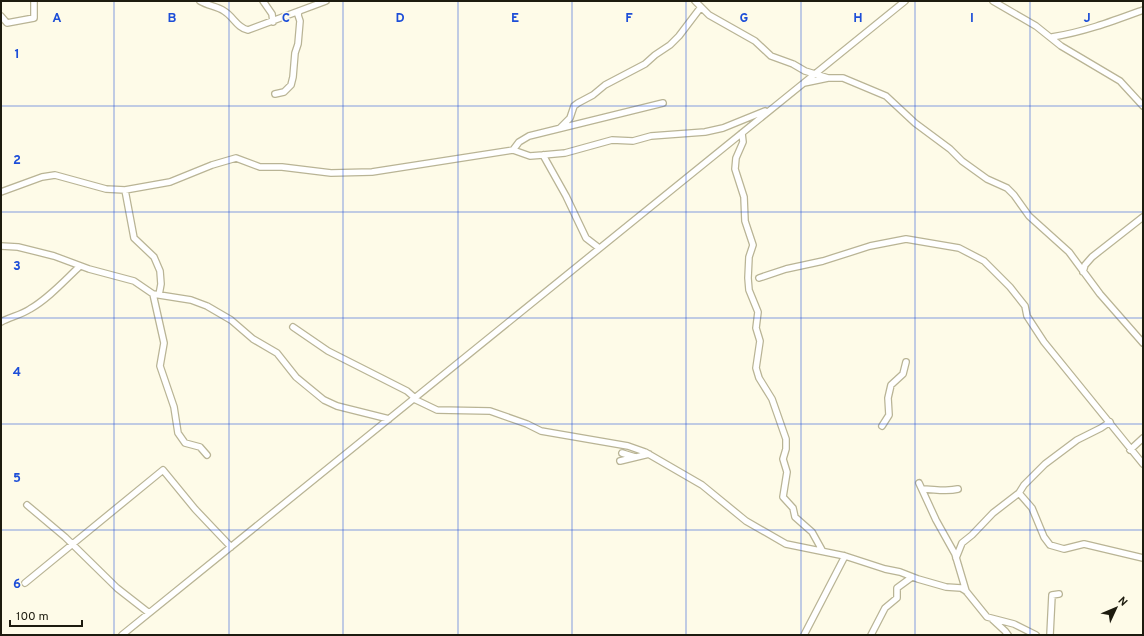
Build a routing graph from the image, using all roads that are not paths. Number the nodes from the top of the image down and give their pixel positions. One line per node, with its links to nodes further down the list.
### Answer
1 (34, 1): 12 (street)
2 (200, 1): 14 (street)
3 (263, 1): 11 (street)
4 (326, 1): 10 (street)
5 (695, 1): 8 (street)
6 (905, 1): 17 (street)
7 (993, 1): 15 (street)
8 (701, 7): 16 (street); 25 (street)
9 (1143, 10): 15 (street)
10 (299, 11): 13 (street); 21 (street)
11 (272, 14): 13 (street); 14 (street)
12 (1, 16)
13 (280, 18): 14 (street)
14 (273, 22)
15 (1052, 37): 23 (street)
16 (808, 72): 17 (street); 19 (street)
17 (815, 74): 18 (street); 19 (street)
18 (828, 78): 20 (street); 35 (street)
19 (808, 79): 20 (street)
20 (802, 84): 24 (street)
21 (275, 94)
22 (663, 103): 25 (street)
23 (1143, 106)
24 (770, 110): 26 (street); 28 (street)
25 (560, 128): 27 (street)
26 (742, 133): 33 (street); 59 (street)
27 (513, 150): 28 (street); 29 (street)
28 (543, 155): 33 (street)
29 (125, 190): 30 (street); 37 (street)
30 (1, 192)
31 (1143, 217): 35 (street)
32 (1, 246): 34 (street)
33 (600, 248): 42 (street)
34 (80, 266): 37 (street); 38 (street)
35 (1083, 272): 40 (street)
36 (759, 278): 44 (street)
37 (156, 294): 43 (street); 50 (street)
38 (1, 322)
39 (292, 327): 42 (street)
40 (1143, 343)
41 (906, 362): 45 (street)
42 (414, 398): 43 (street); 49 (street)
43 (389, 419): 58 (street)
44 (1110, 422): 47 (street); 55 (street)
45 (882, 426)
46 (1143, 438): 47 (street)
47 (1130, 450): 53 (street)
48 (622, 453): 51 (street)
49 (649, 454): 51 (street); 59 (street)
50 (207, 455)
51 (635, 458): 52 (street)
52 (620, 461)
53 (1143, 464)
54 (958, 489): 61 (street)
55 (1019, 492): 61 (street); 62 (street)
56 (27, 505): 57 (street)
57 (72, 545): 58 (street); 64 (street); 67 (street)
58 (231, 547): 67 (street)
59 (822, 550): 60 (street)
60 (845, 556): 63 (street); 70 (street)
61 (956, 558): 65 (street)
62 (1143, 558)
63 (912, 577): 65 (street); 71 (street)
64 (25, 583)
65 (966, 591): 68 (street)
66 (1059, 594): 74 (street)
67 (149, 613): 69 (street)
68 (991, 619): 72 (street); 73 (street)
69 (122, 635)
70 (804, 635)
71 (872, 635)
72 (1008, 635)
73 (1036, 635)
74 (1050, 635)

